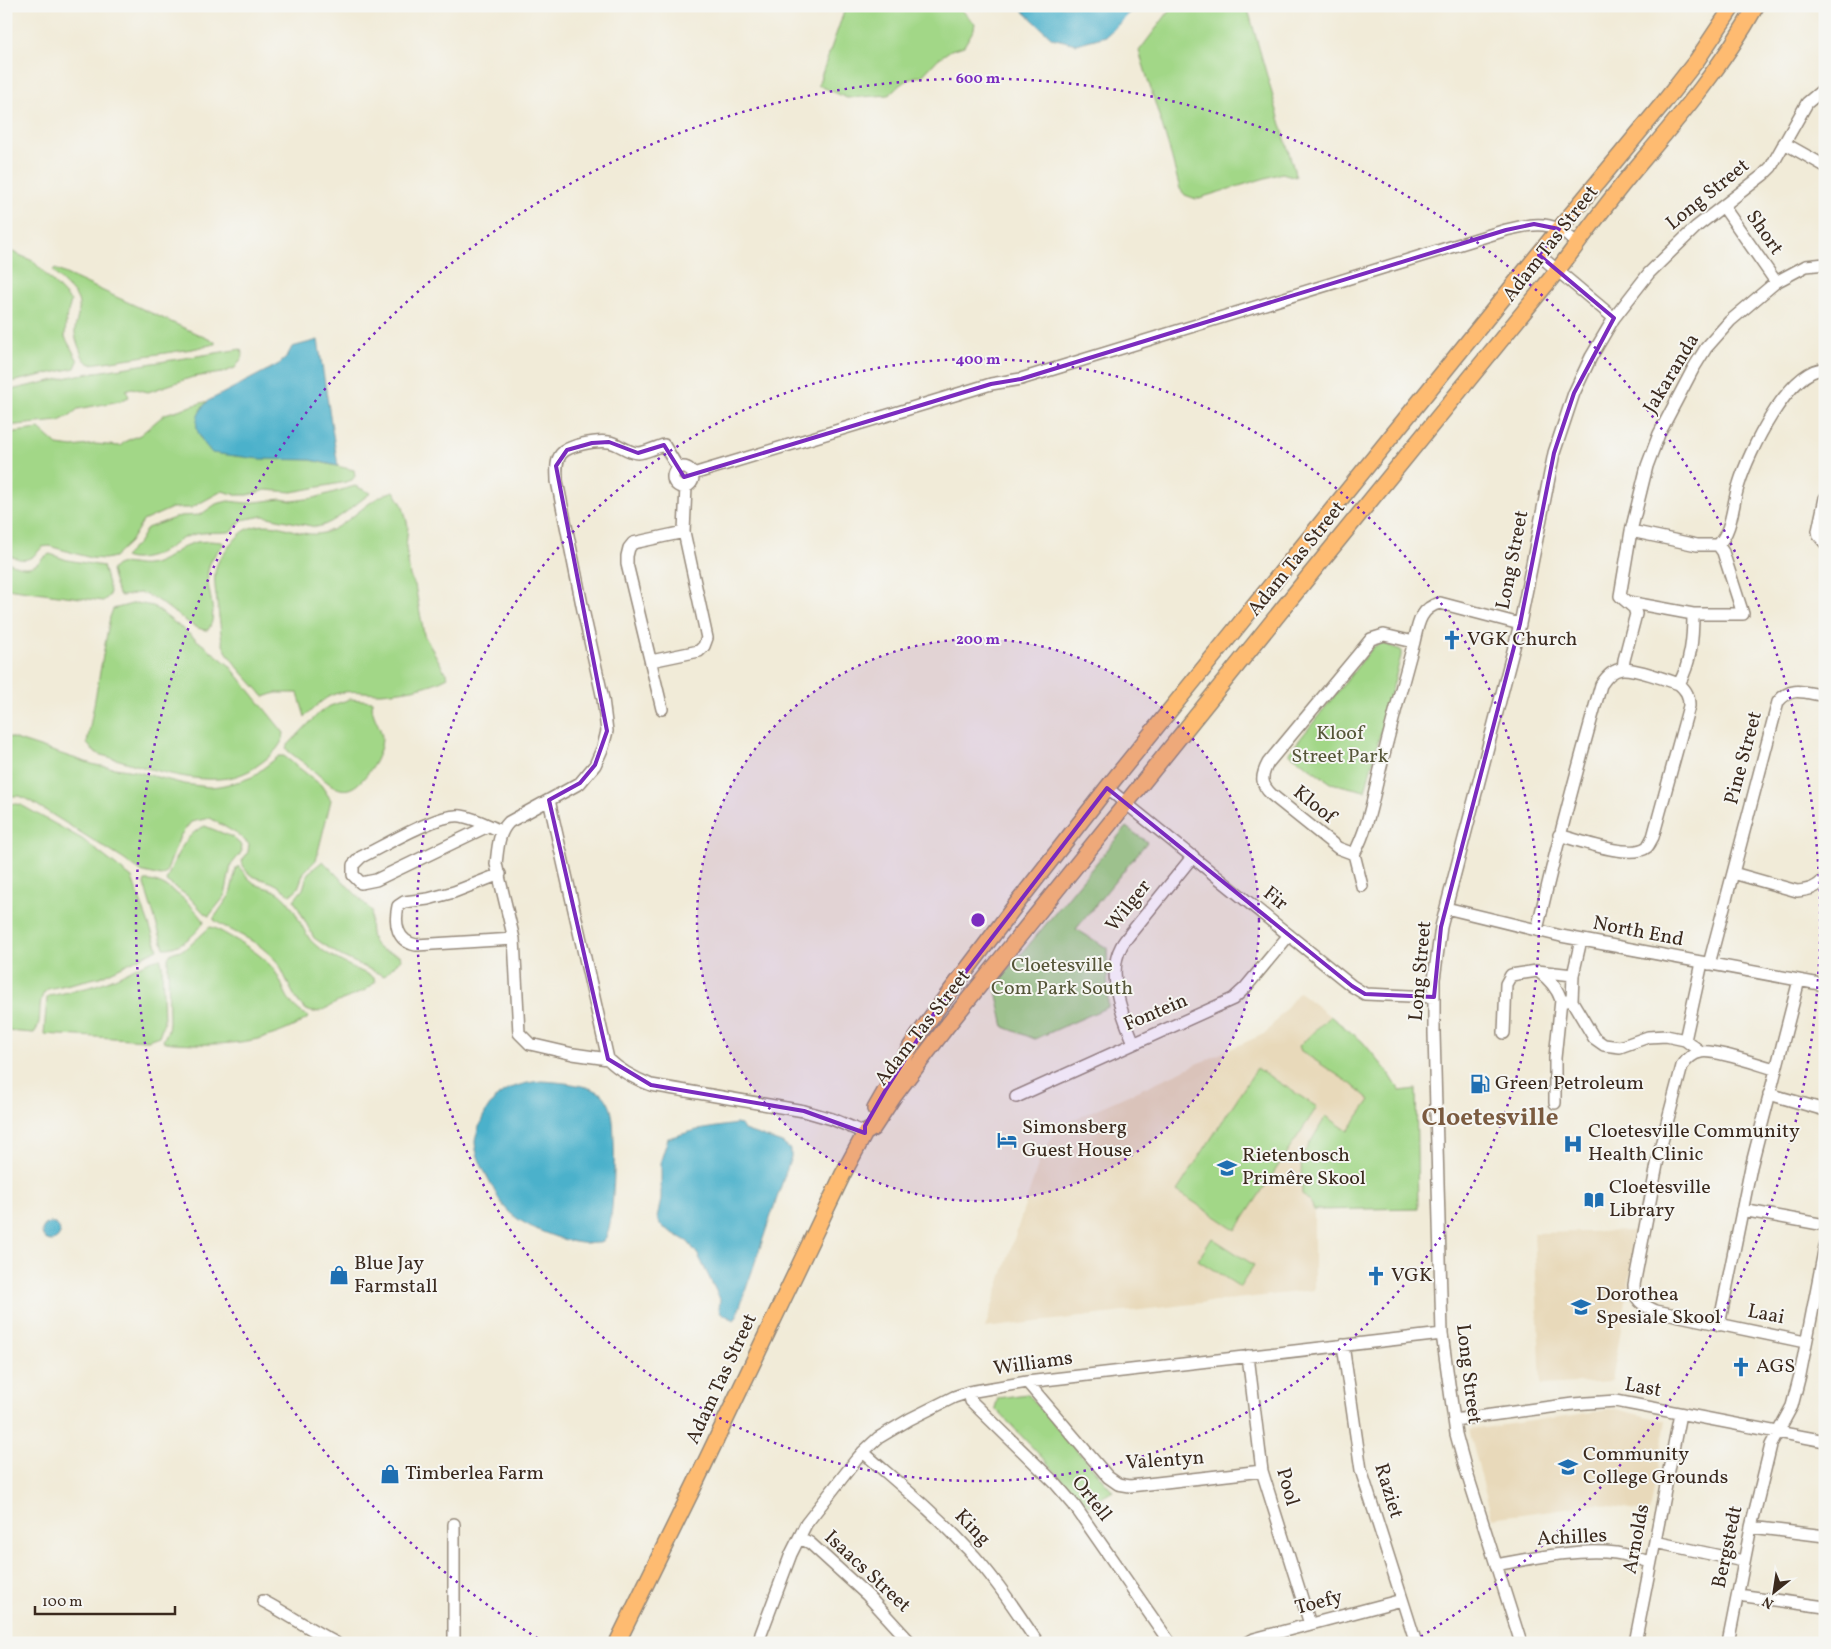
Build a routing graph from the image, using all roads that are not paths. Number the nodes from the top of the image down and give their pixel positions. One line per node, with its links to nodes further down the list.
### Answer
1 (1733, 6): 7 (main road, Adam Tas Street)
2 (1756, 6): 8 (main road, Adam Tas Street)
3 (1825, 88): 4 (street, Long Street)
4 (1784, 143): 5 (street); 6 (street, Long Street)
5 (1825, 166)
6 (1723, 206): 12 (street, Short); 13 (street, Long Street)
7 (1559, 229): 8 (street); 9 (main road, Adam Tas Street); 16 (street)
8 (1578, 244): 11 (main road, Adam Tas Street)
9 (1539, 255): 11 (street); 32 (main road, Adam Tas Street)
10 (1825, 264): 12 (street, Jakaranda)
11 (1557, 271): 13 (street); 34 (main road, Adam Tas Street)
12 (1776, 282): 19 (street, Jakaranda)
13 (1614, 318): 25 (street, Long Street)
14 (1825, 369): 22 (street)
15 (678, 468): 16 (street); 17 (street); 33 (street)
16 (693, 474): 17 (street)
17 (686, 486): 20 (street)
18 (1825, 498): 21 (street)
19 (1631, 531): 22 (street); 23 (street, Jakaranda)
20 (684, 532): 27 (street); 27 (street)
21 (1825, 543)
22 (1718, 545): 24 (street)
23 (1628, 602): 24 (street); 28 (street)
24 (1693, 614): 29 (street)
25 (1520, 624): 26 (street, Kloof); 44 (street, Long Street)
26 (1414, 642): 38 (street, Kloof); 38 (street, Kloof)
27 (651, 661): 31 (street)
28 (1623, 669): 29 (street); 37 (street)
29 (1679, 684): 37 (street)
30 (1825, 696): 40 (street, Pine Street)
31 (662, 709)
32 (1108, 788): 34 (street, Fir); 66 (main road, Adam Tas Street)
33 (549, 800): 36 (street); 60 (street)
34 (1127, 803): 39 (street, Fir); 66 (main road, Adam Tas Street)
35 (488, 826): 35 (street); 36 (street)
36 (501, 832): 41 (street)
37 (1559, 835): 45 (street)
38 (1354, 854): 43 (street)
39 (1193, 856): 46 (street, Fir); 58 (street, Wilger)
40 (1733, 873): 42 (street); 49 (street, Pine Street)
41 (500, 874): 47 (street); 47 (street)
42 (1825, 878)
43 (1362, 886)
44 (1446, 908): 45 (street, North End); 54 (street, Long Street)
45 (1536, 930): 48 (street, North End)
46 (1289, 935): 54 (street, Fir); 58 (street, Fontein)
47 (514, 939): 60 (street)
48 (1581, 940): 49 (street, North End); 51 (street)
49 (1706, 964): 52 (street, North End); 57 (street, Pine Street)
50 (1537, 971): 51 (street); 55 (street); 56 (street)
51 (1573, 975): 55 (street)
52 (1799, 980): 53 (street, North End); 61 (street)
53 (1825, 985)
54 (1434, 998): 71 (street, Long Street)
55 (1566, 1000): 57 (street); 64 (street)
56 (1504, 1033)
57 (1685, 1040): 59 (street)
58 (1134, 1043): 63 (street, Fontein)
59 (1701, 1052): 61 (street); 70 (street, Laai)
60 (608, 1059): 66 (street)
61 (1775, 1069): 62 (street)
62 (1769, 1094): 65 (street); 67 (street)
63 (1016, 1097)
64 (1555, 1103)
65 (1825, 1110)
66 (865, 1133): 99 (main road, Adam Tas Street)
67 (1742, 1210): 68 (street); 70 (street)
68 (1825, 1225)
69 (1825, 1246): 72 (street, Bergstedt)
70 (1719, 1325): 72 (street, Laai)
71 (1442, 1334): 73 (street, Williams); 78 (street, Long Street)
72 (1805, 1342): 79 (street, Bergstedt)
73 (1343, 1345): 74 (street, Williams); 92 (street, Raziet)
74 (1248, 1356): 75 (street, Williams); 82 (street, Pool)
75 (1027, 1382): 76 (street, Williams); 82 (street, Valentyn)
76 (968, 1392): 81 (street, Williams); 102 (street, Ortell)
77 (1680, 1414): 78 (street, Last); 79 (street, Last); 87 (street, Arnolds)
78 (1454, 1420): 90 (street, Long Street)
79 (1778, 1432): 80 (street, Last); 84 (street, Bergstedt)
80 (1825, 1441)
81 (863, 1452): 86 (street, Williams); 101 (street, King)
82 (1262, 1471): 95 (street, Pool)
83 (454, 1524): 98 (street)
84 (1751, 1527): 85 (street); 88 (street, Bergstedt)
85 (1825, 1536)
86 (800, 1538): 96 (street, Isaacs Street); 100 (street, Williams)
87 (1655, 1542): 88 (street); 89 (street, Arnolds)
88 (1744, 1561): 91 (street, Bergstedt)
89 (1650, 1562): 90 (street, Achilles); 106 (street, Arnolds)
90 (1496, 1565): 105 (street, Long Street)
91 (1738, 1595): 94 (street); 107 (street, Bergstedt)
92 (1402, 1600): 95 (street, Toefy); 104 (street, Raziet)
93 (264, 1601): 97 (street)
94 (1825, 1607)
95 (1310, 1624): 103 (street, Toefy)
96 (905, 1641)
97 (336, 1643)
98 (454, 1643)
99 (617, 1643)
100 (759, 1643)
101 (1038, 1643)
102 (1170, 1643)
103 (1247, 1643)
104 (1416, 1643)
105 (1521, 1643)
106 (1635, 1643)
107 (1728, 1643)

